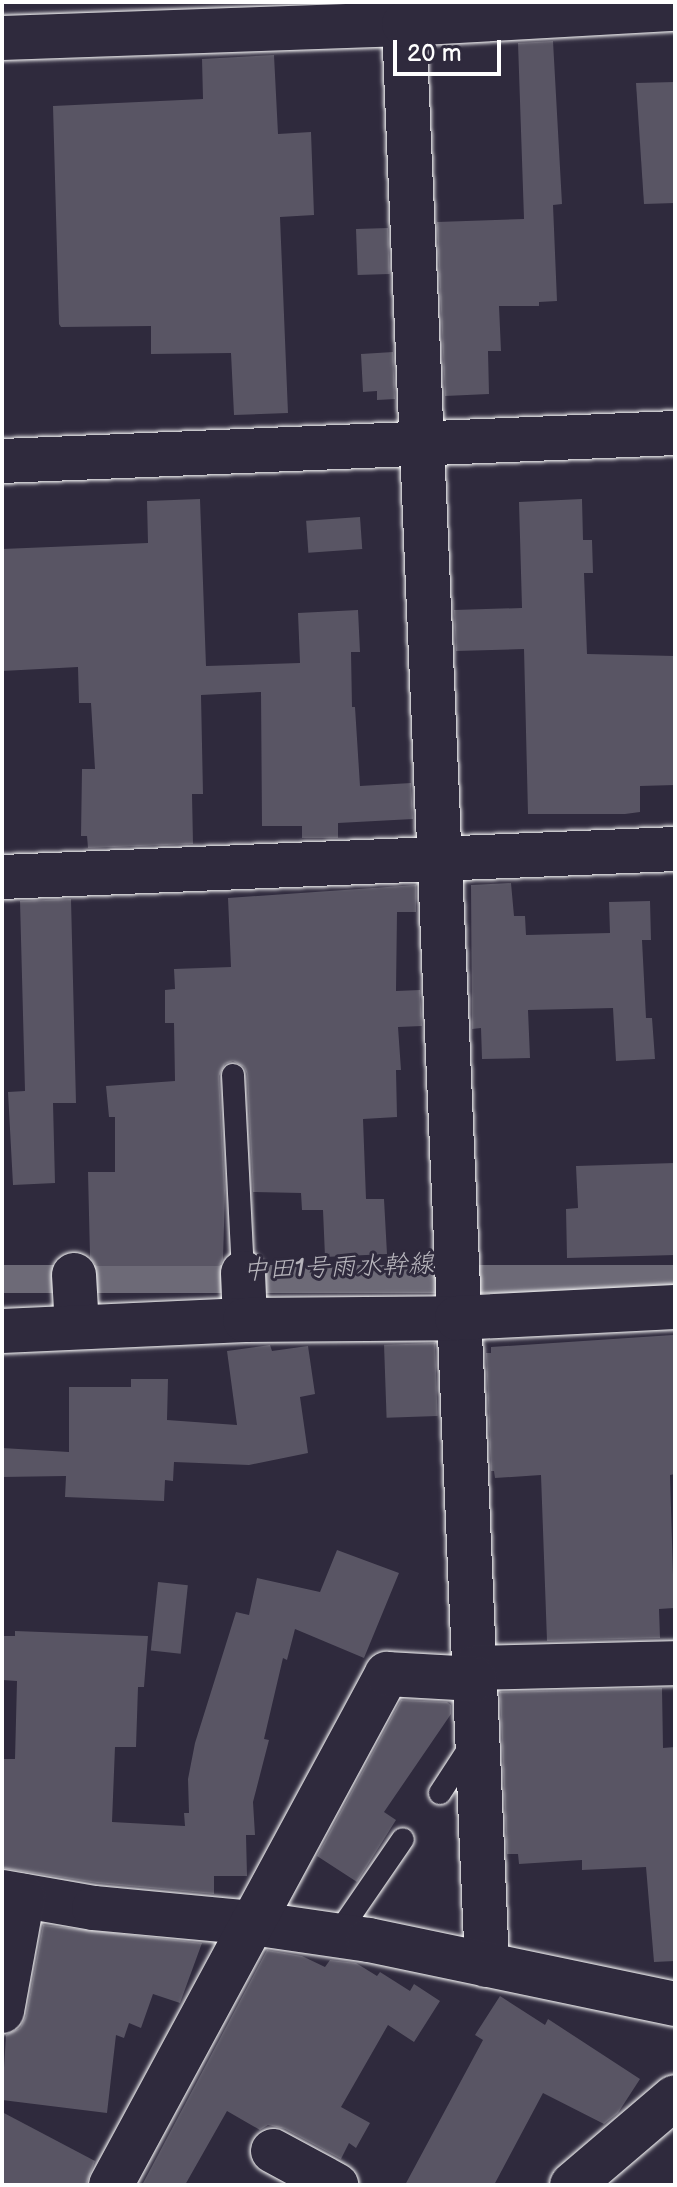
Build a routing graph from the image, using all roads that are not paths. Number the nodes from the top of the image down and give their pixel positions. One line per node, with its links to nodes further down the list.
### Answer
1 (675, 9): 2 (street)
2 (404, 13): 3 (street); 5 (street)
3 (2, 38)
4 (675, 433): 5 (street)
5 (424, 443): 6 (street); 8 (street)
6 (2, 461)
7 (675, 849): 8 (street)
8 (439, 856): 9 (street); 13 (street)
9 (2, 877)
10 (233, 1075): 11 (lane)
11 (244, 1299): 13 (street); 14 (street)
12 (675, 1307): 13 (street)
13 (457, 1318): 16 (street)
14 (2, 1331)
15 (675, 1663): 16 (street)
16 (474, 1674): 17 (street); 21 (street)
17 (477, 1736): 18 (lane); 23 (street)
18 (440, 1793)
19 (403, 1839): 22 (lane)
20 (12, 1894): 21 (street); 25 (street)
21 (252, 1923): 22 (street); 28 (street)
22 (337, 1935): 23 (street)
23 (487, 1965): 24 (street)
24 (675, 2004)
25 (2, 2011)
26 (675, 2097): 30 (street)
27 (273, 2151): 29 (street)
28 (111, 2185)
29 (336, 2185)
30 (572, 2185)

